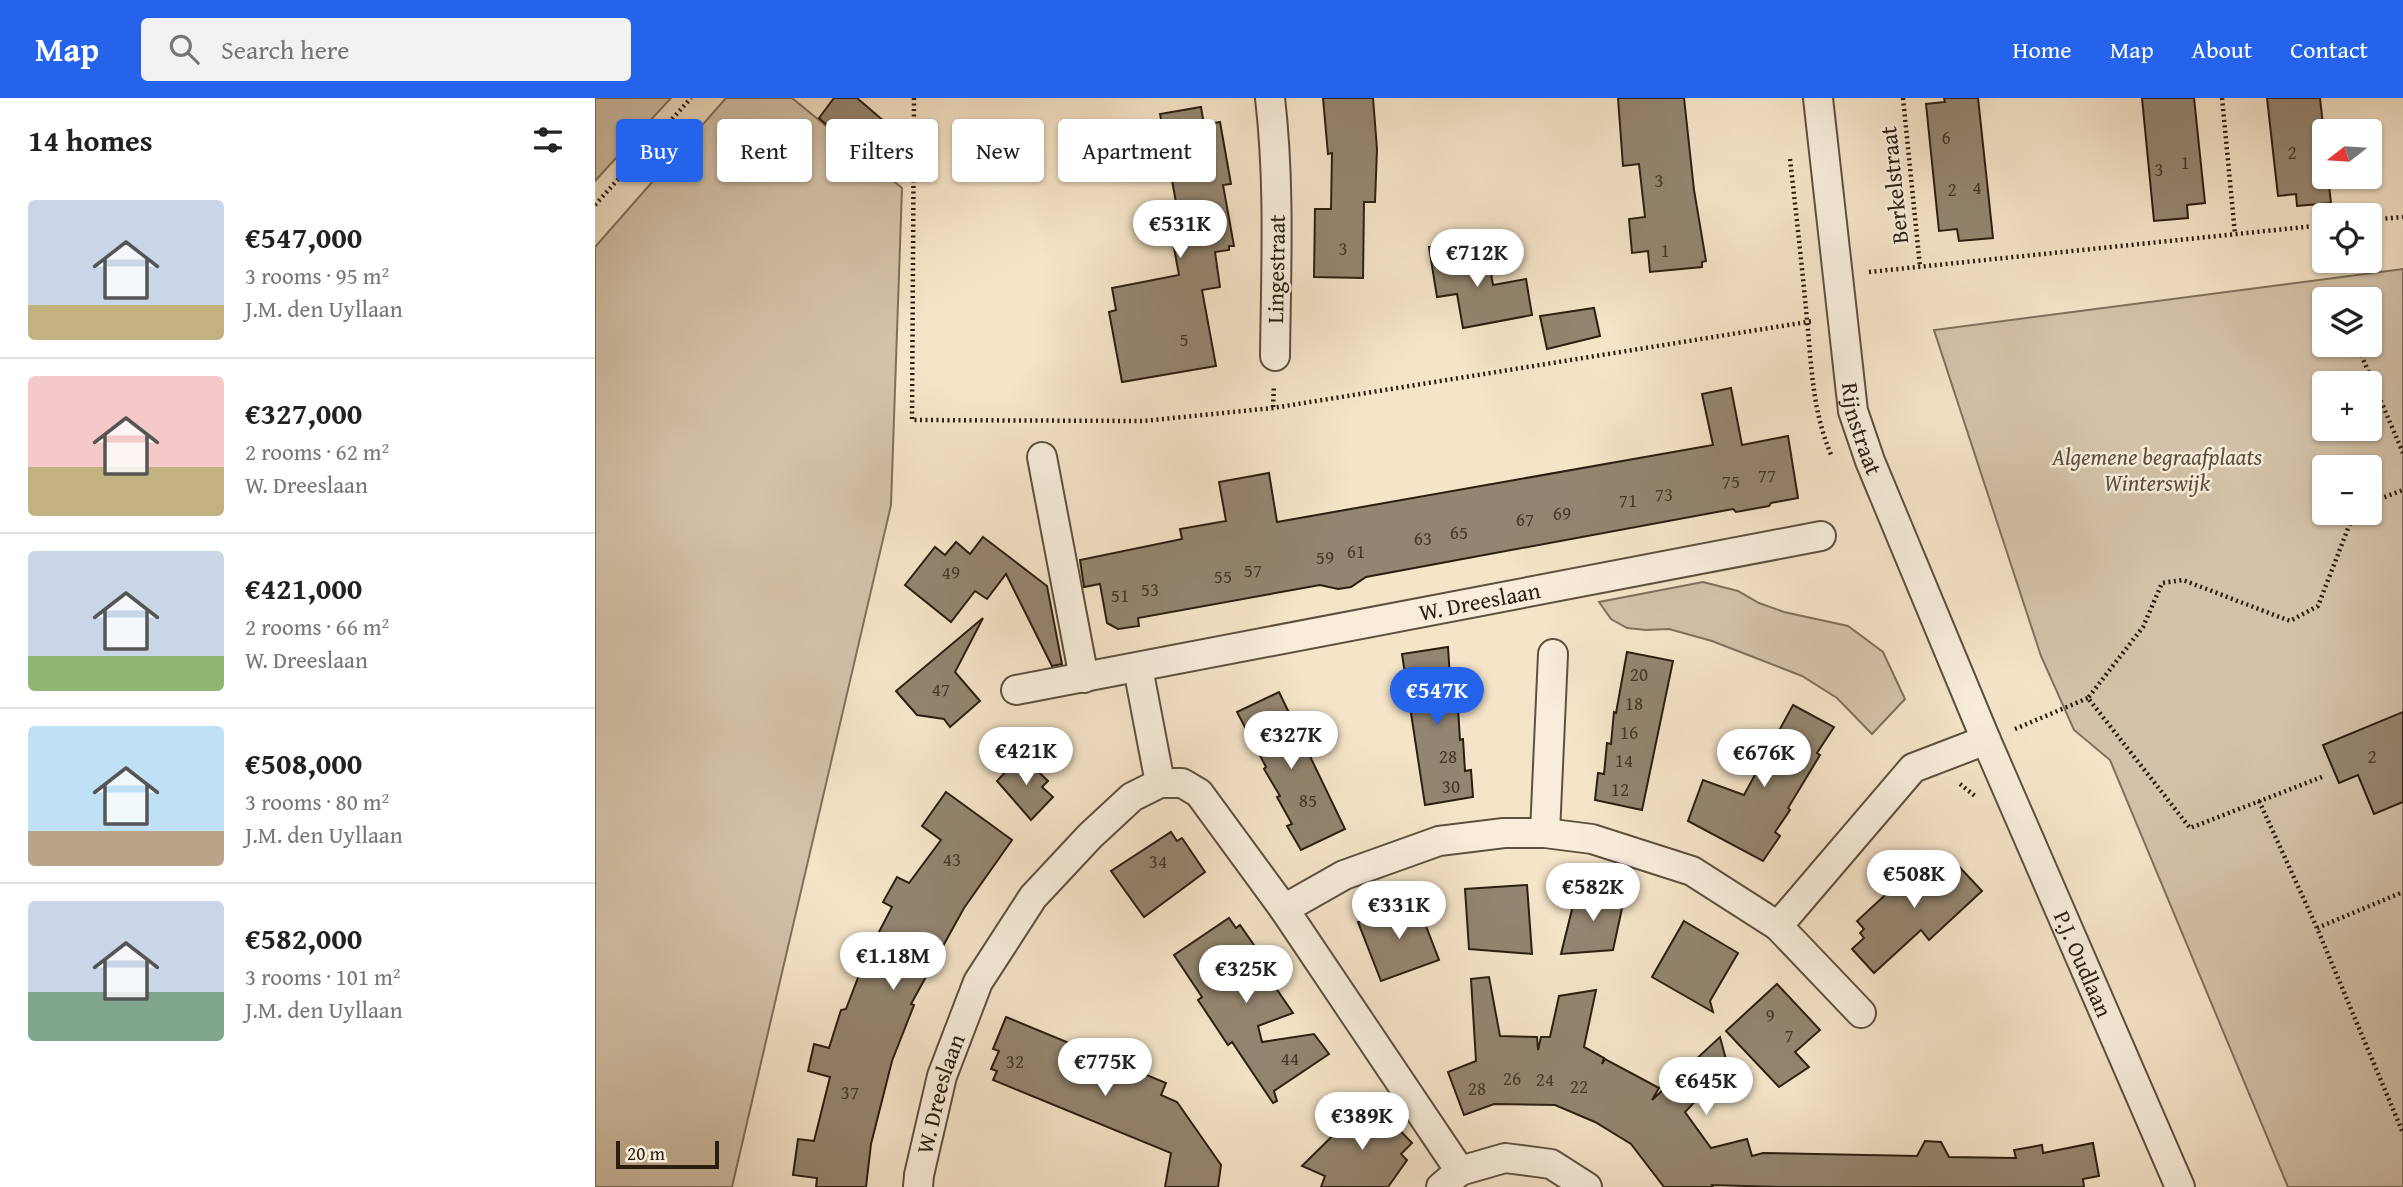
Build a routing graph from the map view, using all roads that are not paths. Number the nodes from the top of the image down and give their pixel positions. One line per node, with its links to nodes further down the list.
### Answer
1 (1270, 98): 3 (street, Lingestraat)
2 (1818, 98): 10 (street, Rijnstraat)
3 (1275, 356)
4 (1042, 457): 8 (street)
5 (1821, 536): 7 (street, W. Dreeslaan)
6 (1553, 654): 12 (street)
7 (1138, 668): 8 (street, W. Dreeslaan); 11 (street)
8 (1084, 678): 9 (street, W. Dreeslaan)
9 (1016, 690)
10 (1986, 740): 14 (street); 19 (street, P.J. Oudlaan)
11 (1160, 783): 13 (street); 17 (street, W. Dreeslaan)
12 (1545, 833): 13 (street); 14 (street)
13 (1284, 909): 16 (street)
14 (1777, 926): 15 (street)
15 (1861, 1013)
16 (1451, 1179): 18 (street)
17 (918, 1187)
18 (1587, 1187)
19 (2180, 1187)

